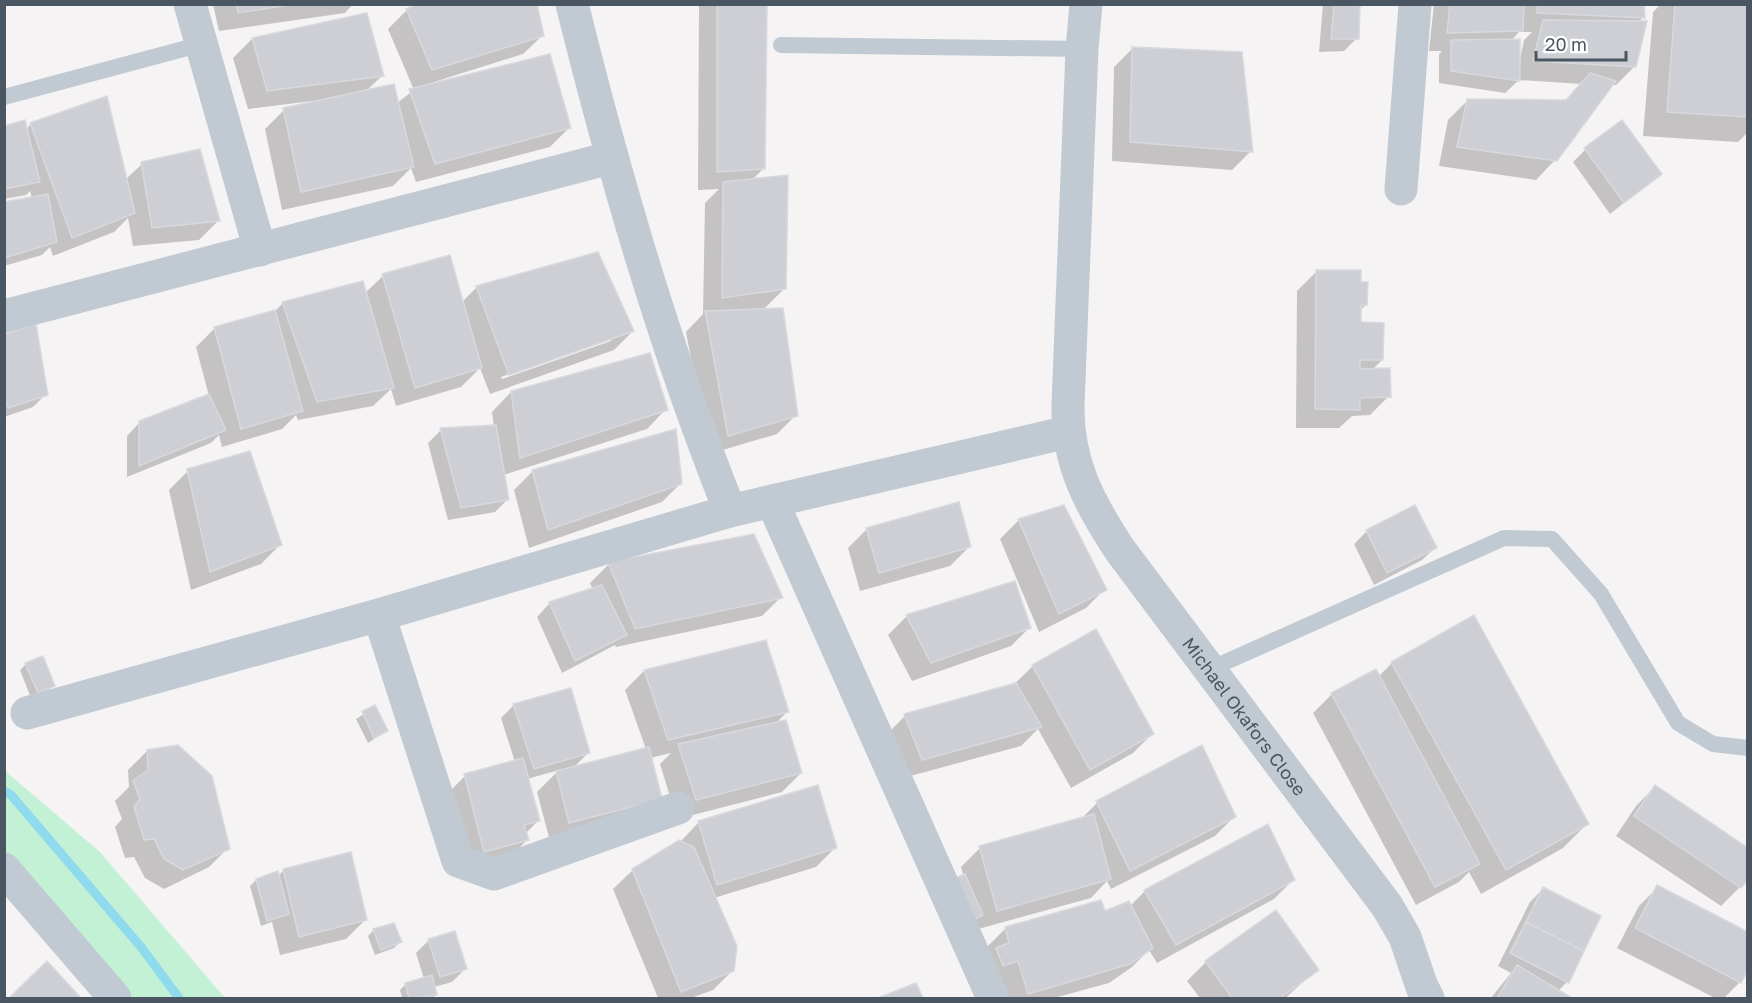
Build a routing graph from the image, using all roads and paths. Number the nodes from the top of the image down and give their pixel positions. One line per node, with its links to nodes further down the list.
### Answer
1 (190, 4): 5 (street)
2 (572, 4): 9 (street)
3 (1086, 4): 7 (street, Michael Okafors Close)
4 (1415, 4): 10 (street)
5 (202, 44): 8 (lane); 11 (street)
6 (781, 45): 7 (lane)
7 (1082, 50): 13 (street, Michael Okafors Close)
8 (4, 97)
9 (610, 158): 11 (street); 15 (street)
10 (1401, 189)
11 (260, 250): 12 (street)
12 (4, 316)
13 (1068, 432): 14 (street); 17 (street, Michael Okafors Close)
14 (772, 501): 15 (street); 23 (street)
15 (730, 511): 16 (street)
16 (379, 615): 18 (street); 20 (street)
17 (1209, 669): 19 (lane); 24 (street, Michael Okafors Close)
18 (27, 713)
19 (1748, 748)
20 (678, 808)
21 (4, 869): 22 (street)
22 (115, 999)
23 (993, 999)
24 (1428, 999)

